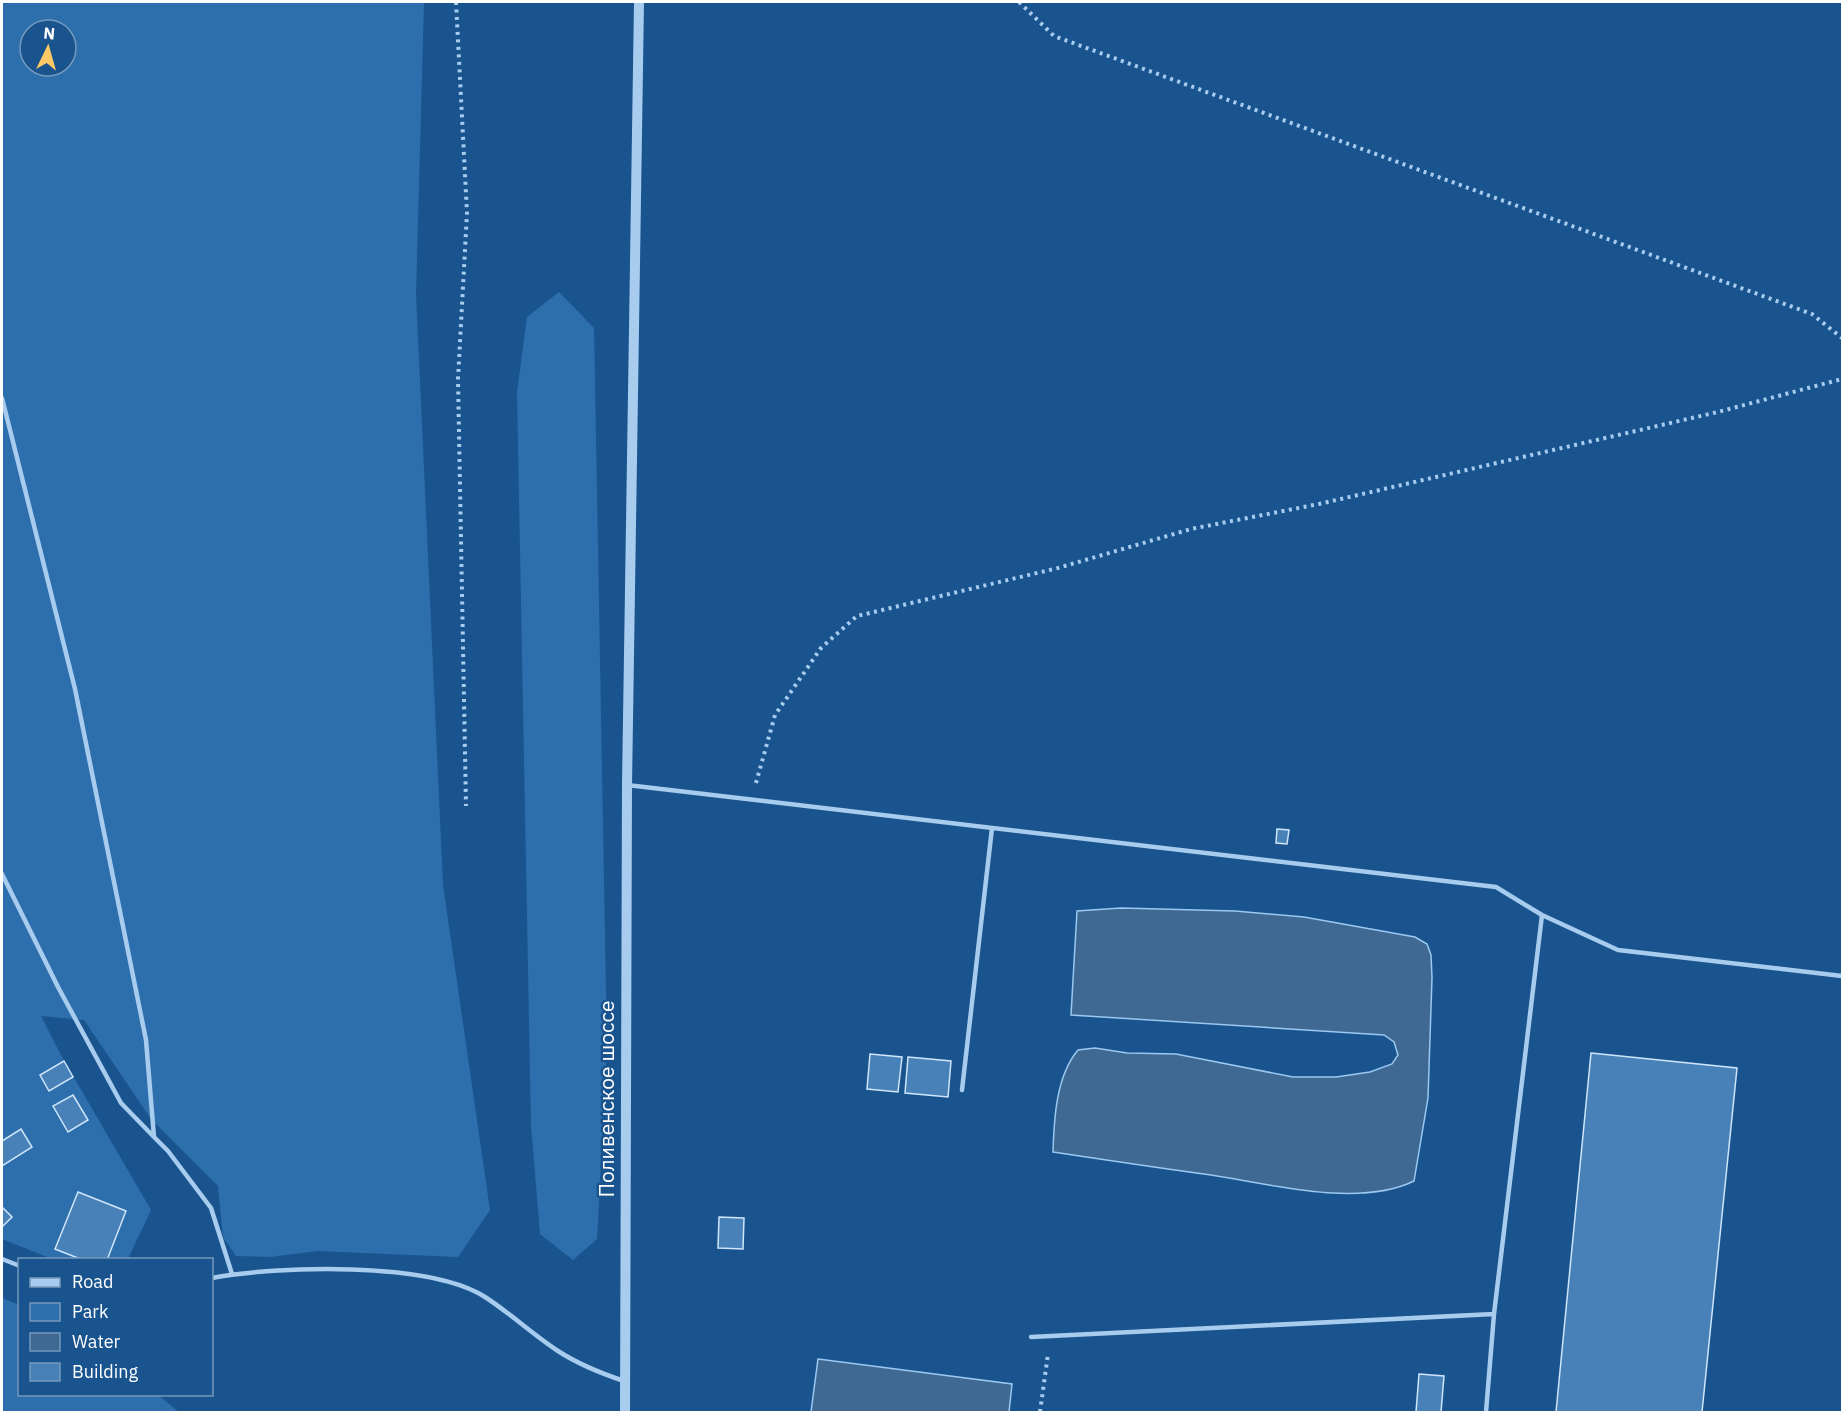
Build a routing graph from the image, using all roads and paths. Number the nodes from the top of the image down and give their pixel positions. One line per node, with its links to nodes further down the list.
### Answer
1 (456, 2): 9 (path)
2 (639, 2): 7 (street, Поливенское шоссе)
3 (1019, 2): 4 (path)
4 (1842, 338)
5 (1842, 379): 8 (path)
6 (2, 398): 15 (lane)
7 (627, 785): 8 (lane); 23 (street, Поливенское шоссе)
8 (751, 799): 10 (lane)
9 (466, 806)
10 (992, 828): 12 (lane); 14 (lane)
11 (2, 874): 15 (lane)
12 (1542, 915): 13 (lane); 20 (lane)
13 (1842, 976)
14 (962, 1090)
15 (154, 1137): 18 (lane)
16 (2, 1259): 17 (lane)
17 (18, 1265)
18 (232, 1274): 19 (lane); 23 (lane)
19 (213, 1278)
20 (1494, 1314): 21 (lane); 26 (lane)
21 (1048, 1336): 22 (lane); 25 (path)
22 (1031, 1337)
23 (625, 1382): 24 (street, Поливенское шоссе)
24 (624, 1413)
25 (1040, 1413)
26 (1486, 1413)

